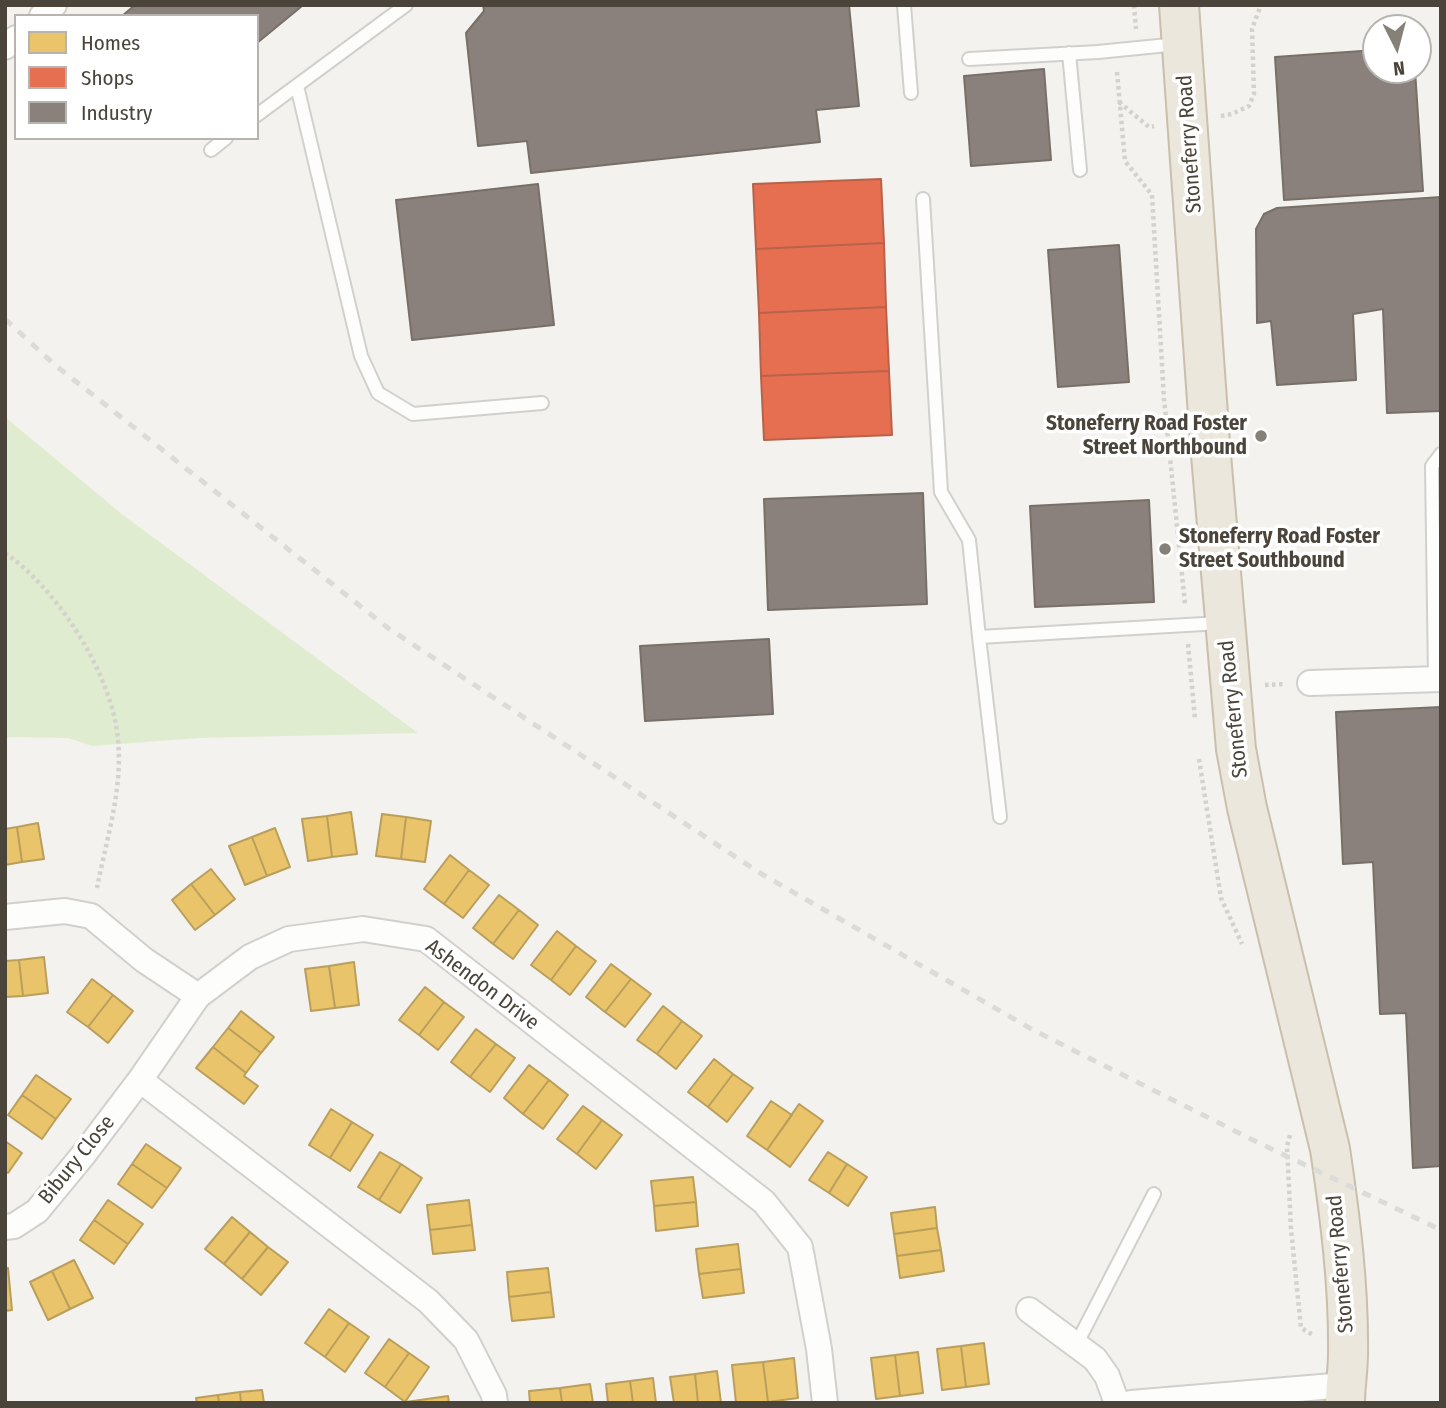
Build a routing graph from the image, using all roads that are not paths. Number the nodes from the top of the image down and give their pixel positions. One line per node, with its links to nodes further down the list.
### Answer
1 (405, 5): 7 (lane)
2 (904, 5): 8 (lane)
3 (1179, 5): 4 (highway, Stoneferry Road)
4 (1182, 44): 5 (lane); 16 (highway, Stoneferry Road)
5 (1069, 53): 6 (lane); 12 (lane)
6 (968, 59)
7 (297, 86): 9 (lane); 14 (lane)
8 (911, 93)
9 (259, 114)
10 (224, 140): 11 (lane)
11 (211, 150)
12 (1080, 170)
13 (923, 198): 17 (lane)
14 (542, 403)
15 (1441, 454): 18 (lane)
16 (1225, 623): 17 (lane); 28 (highway, Stoneferry Road)
17 (979, 637): 20 (lane)
18 (1438, 679): 19 (street)
19 (1310, 683)
20 (1000, 817)
21 (5, 917): 22 (street)
22 (198, 996): 23 (street, Ashendon Drive); 30 (street, Ashendon Drive)
23 (140, 1080): 25 (street, Bibury Close); 29 (street)
24 (1154, 1194): 27 (lane)
25 (5, 1227)
26 (1029, 1310): 27 (street)
27 (1076, 1345): 31 (street)
28 (1345, 1394): 32 (street)
29 (495, 1403)
30 (825, 1403)
31 (1117, 1403)
32 (1131, 1403)

